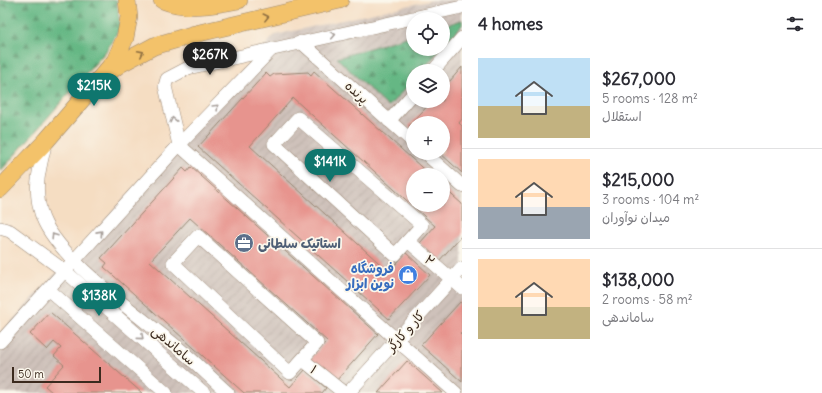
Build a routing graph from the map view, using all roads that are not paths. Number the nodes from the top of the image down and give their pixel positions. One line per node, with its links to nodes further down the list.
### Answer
1 (127, 0): 10 (main road)
2 (162, 0): 3 (main road)
3 (239, 0)
4 (340, 0): 10 (main road, one-way to 4)
5 (462, 7): 7 (street, one-way to 5)
6 (462, 38): 9 (street)
7 (302, 42): 8 (street); 12 (street, پرنده)
8 (271, 50): 15 (street, one-way to 8); 15 (street, one-way to 8)
9 (439, 64)
10 (97, 81): 14 (main road)
11 (406, 102): 12 (street)
12 (389, 121): 13 (street, پرنده)
13 (406, 136)
14 (46, 141): 18 (main road); 21 (street, ساماندهی, one-way to 14)
15 (179, 145): 21 (street, one-way to 15); 27 (street)
16 (433, 160): 17 (street)
17 (462, 186)
18 (0, 189)
19 (0, 228): 23 (street, ساماندهی)
20 (408, 241): 20 (street); 24 (street, ۲)
21 (75, 262): 23 (street); 29 (street, ساماندهی)
22 (462, 268): 24 (street, کار و کارگر)
23 (66, 272): 26 (street); 30 (street, ساماندهی, one-way to 30)
24 (452, 279): 25 (street, ۲); 27 (street, کار و کارگر)
25 (462, 288)
26 (49, 290): 28 (street); 32 (street)
27 (397, 340): 36 (street, کار و کارگر); 37 (street)
28 (0, 342)
29 (177, 347): 30 (street); 34 (street, ساماندهی)
30 (166, 358): 33 (street, ساماندهی)
31 (303, 360): 31 (street); 35 (street, ۱)
32 (166, 393)
33 (204, 393)
34 (228, 393)
35 (344, 393)
36 (348, 393)
37 (456, 393)

